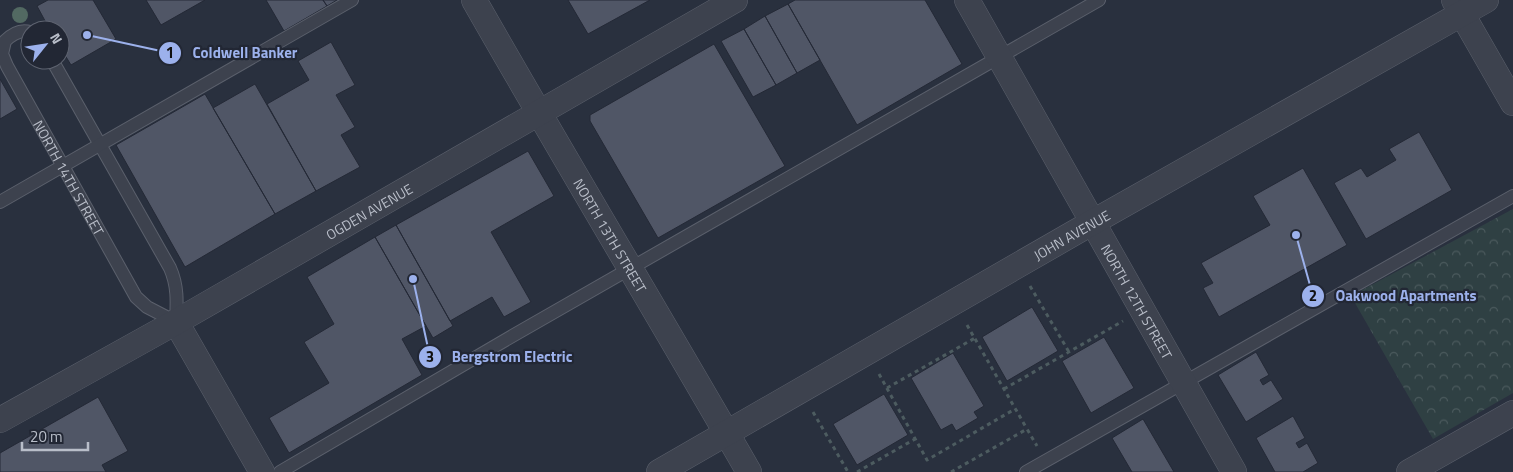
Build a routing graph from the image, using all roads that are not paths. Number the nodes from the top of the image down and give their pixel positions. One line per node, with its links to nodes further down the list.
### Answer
1 (352, 0): 13 (lane)
2 (474, 0): 12 (street, NORTH 13TH STREET)
3 (735, 0): 12 (street, OGDEN AVENUE)
4 (967, 0): 9 (street, NORTH 12TH STREET)
5 (1099, 0): 9 (lane)
6 (1486, 0): 7 (street, JOHN AVENUE)
7 (1458, 7): 11 (street); 17 (street, JOHN AVENUE)
8 (20, 32): 14 (lane, NORTH 14TH STREET)
9 (1000, 58): 17 (street, NORTH 12TH STREET); 18 (lane)
10 (58, 70): 13 (lane)
11 (1513, 103)
12 (538, 112): 18 (street, NORTH 13TH STREET); 19 (street, OGDEN AVENUE)
13 (101, 144): 14 (lane); 19 (lane)
14 (63, 166): 16 (lane); 19 (lane, NORTH 14TH STREET)
15 (1513, 196): 20 (lane)
16 (0, 202)
17 (1093, 222): 20 (street, NORTH 12TH STREET); 23 (street, JOHN AVENUE)
18 (631, 268): 23 (street, NORTH 13TH STREET); 25 (lane)
19 (176, 322): 22 (street, OGDEN AVENUE); 24 (street)
20 (1184, 382): 28 (lane); 29 (street, NORTH 12TH STREET)
21 (1513, 413): 30 (street)
22 (0, 420)
23 (726, 432): 26 (street, JOHN AVENUE); 27 (street, NORTH 13TH STREET)
24 (262, 472)
25 (280, 472)
26 (659, 472)
27 (749, 472)
28 (1026, 472)
29 (1234, 472)
30 (1409, 472)

